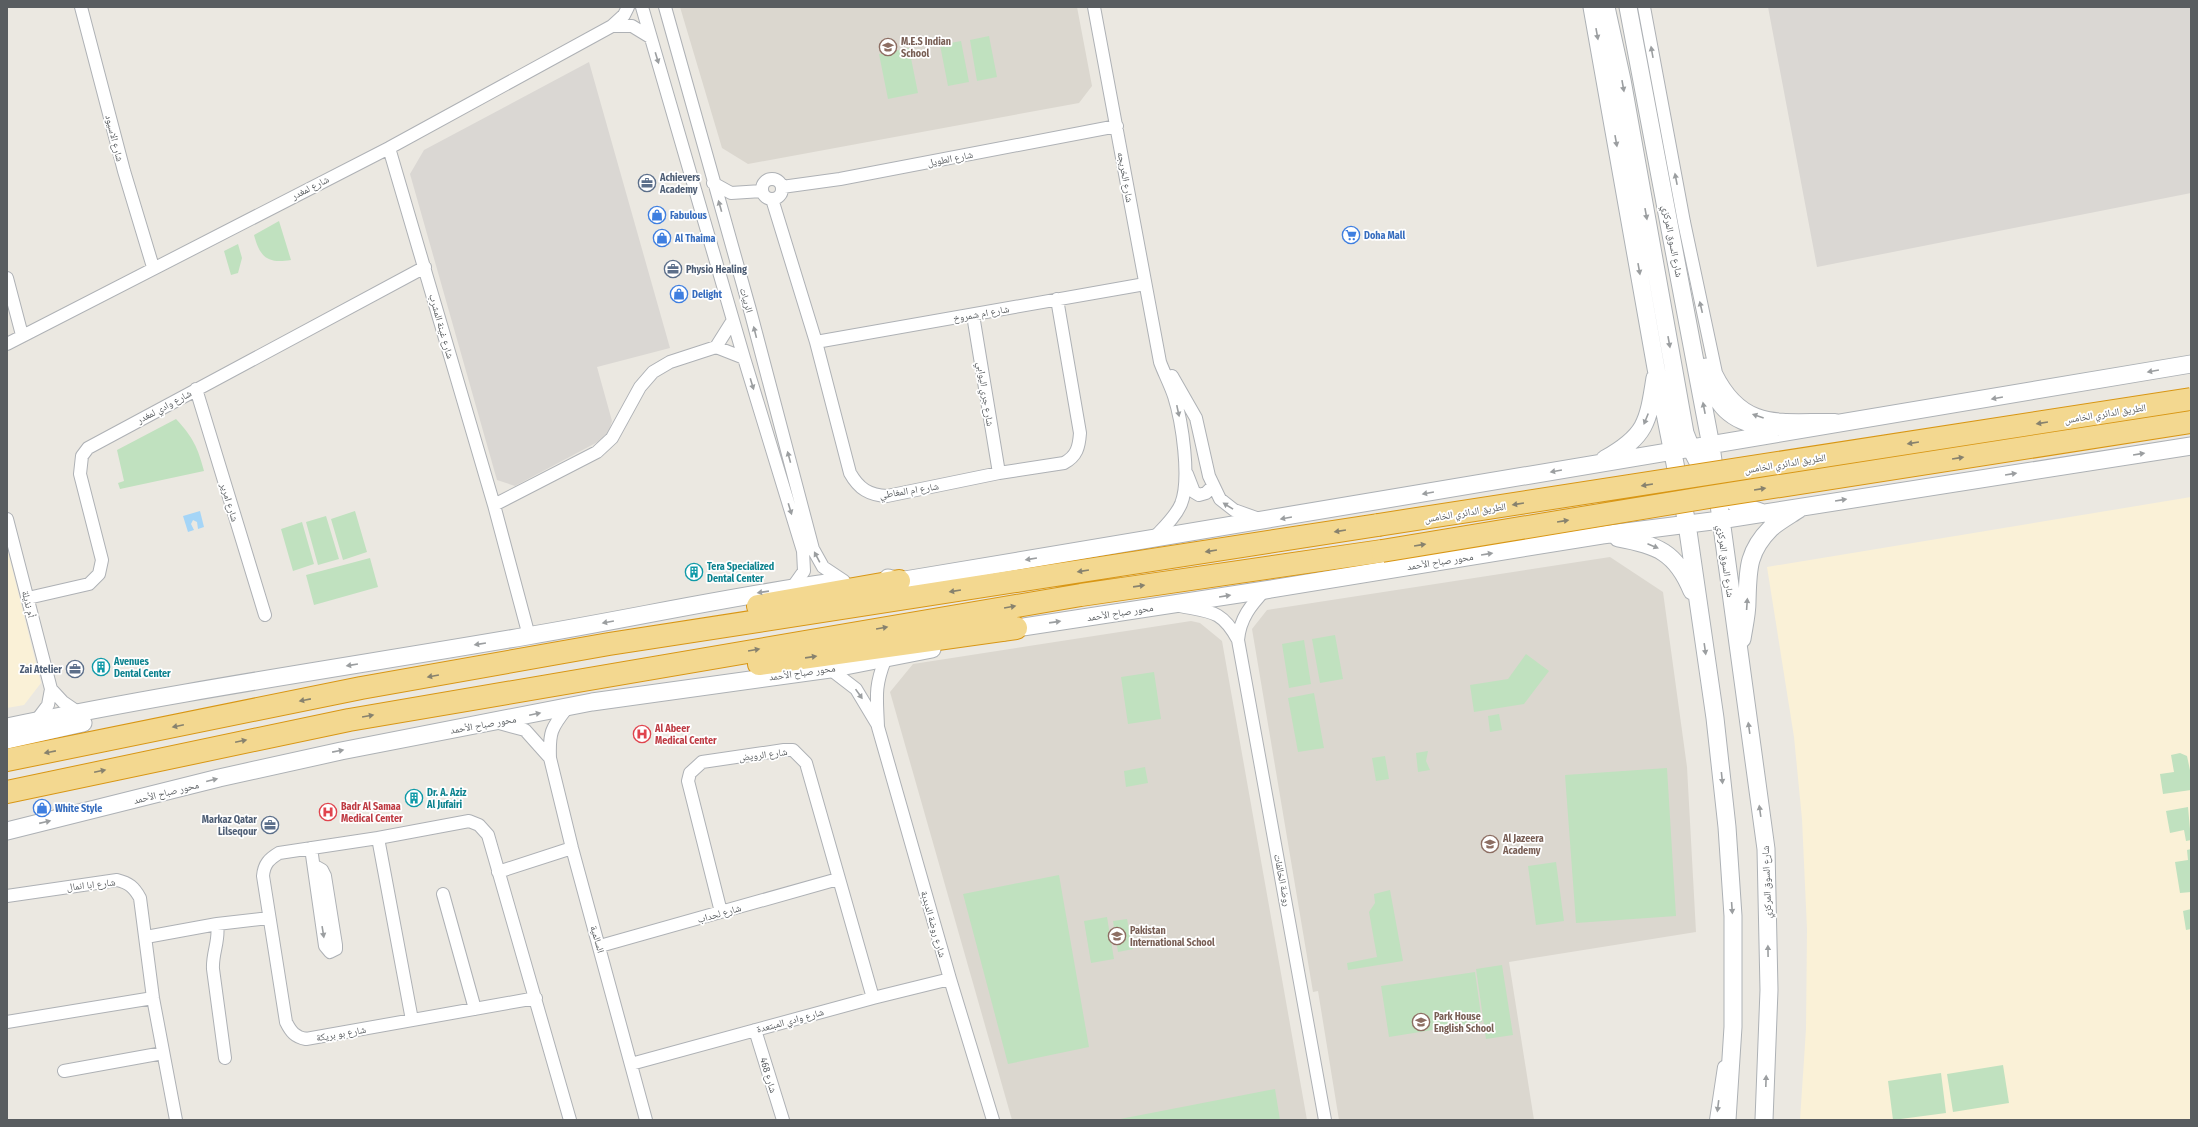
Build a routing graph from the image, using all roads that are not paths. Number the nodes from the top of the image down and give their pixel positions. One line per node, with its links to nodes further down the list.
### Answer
1 (81, 7): 18 (street, شارع الاسيود)
2 (628, 7): 10 (street, شارع لمغدر)
3 (642, 7): 11 (street, الربيات)
4 (665, 7): 14 (street, الربيات)
5 (1094, 7): 12 (street, شارع الخريجه)
6 (1592, 7): 33 (street, one-way to 33)
7 (1606, 7): 41 (street, one-way to 41)
8 (1628, 7): 23 (street, شارع السوق المركزي)
9 (1644, 7): 36 (street, شارع السوق المركزي, one-way to 9)
10 (612, 26): 11 (street, شارع لمغدر); 13 (street, شارع لمغدر)
11 (650, 37): 25 (street, الربيات, one-way to 25)
12 (1117, 126): 15 (street, شارع الطويل); 21 (street, شارع الخريجه)
13 (389, 148): 18 (street, شارع لمغدر); 19 (street, شارع غينة المشرب)
14 (713, 184): 16 (street); 57 (street, الربيات, one-way to 14)
15 (782, 187): 16 (street); 17 (street)
16 (762, 191): 17 (street)
17 (772, 199): 27 (street, شارع ام المغاطي)
18 (153, 267): 26 (street, شارع لمغدر)
19 (425, 267): 34 (street, شارع وادي لمغدر); 48 (street, شارع غينة المشرب)
20 (7, 278): 26 (street)
21 (1145, 284): 22 (street, شارع ام شمروخ); 30 (street, شارع الخريجه)
22 (1057, 299): 24 (street, شارع ام شمروخ); 45 (street, شارع ام المغاطي)
23 (1686, 312): 38 (street); 39 (street, شارع السوق المركزي, one-way to 23)
24 (972, 315): 27 (street, شارع ام شمروخ); 45 (street, شارع جري اليوابي)
25 (733, 320): 29 (street); 31 (street, الربيات)
26 (22, 335): 28 (street, شارع لمغدر)
27 (816, 342): 45 (street, شارع ام المغاطي)
28 (7, 344)
29 (716, 347): 31 (street); 48 (street)
30 (1158, 348): 44 (street, شارع الخريجه, one-way to 44); 46 (street, شارع الخريجه)
31 (744, 358): 59 (street, الربيات, one-way to 59)
32 (2191, 364): 36 (street, one-way to 36)
33 (1656, 368): 42 (street); 43 (street, one-way to 43)
34 (196, 389): 61 (street, شارع وادي لمغدر); 64 (street, شارع امرير)
35 (2191, 399): 70 (highway, الطريق الدائري الخامس, one-way to 70, bridge)
36 (1866, 420): 38 (street)
37 (2191, 422): 72 (highway, one-way to 37, bridge)
38 (1818, 429): 39 (street)
39 (1711, 446): 41 (street); 47 (street, شارع السوق المركزي)
40 (2191, 446): 49 (street, one-way to 40)
41 (1691, 449): 42 (street); 47 (street)
42 (1674, 452): 43 (street); 54 (street)
43 (1595, 464): 53 (street, one-way to 53)
44 (1185, 469): 46 (street, شارع الخريجه); 56 (street, شارع الخريجه)
45 (999, 473)
46 (1213, 486): 53 (street, شارع الخريجه, one-way to 46)
47 (1716, 488): 50 (street); 52 (street, شارع السوق المركزي)
48 (494, 505): 66 (street, شارع غينة المشرب)
49 (1802, 506): 50 (street); 68 (street, one-way to 49)
50 (1761, 513): 52 (street)
51 (7, 518): 61 (street, أم نذيلة)
52 (1720, 520): 54 (street); 68 (street, شارع السوق المركزي)
53 (1264, 521): 56 (street)
54 (1687, 524): 55 (street); 63 (street)
55 (1602, 535): 60 (street, محور صباح الأحمد, one-way to 55); 63 (street, one-way to 63)
56 (1152, 540): 58 (street, one-way to 58)
57 (844, 581): 58 (street); 59 (street)
58 (899, 581): 70 (highway)
59 (792, 588): 66 (street, one-way to 66)
60 (1265, 590): 62 (street, محور صباح الأحمد, one-way to 60); 67 (street, روضة الخالفات)
61 (28, 598): 73 (street, أم نذيلة)
62 (1171, 604): 65 (street, محور صباح الأحمد, one-way to 62); 67 (street, روضة الخالفات)
63 (1700, 610): 106 (street, one-way to 106)
64 (265, 615)
65 (1016, 628): 69 (street, محور صباح الأحمد); 72 (highway, one-way to 65)
66 (529, 636): 74 (street, one-way to 74)
67 (1238, 640): 117 (street, روضة الخالفات)
68 (1739, 656): 120 (street, شارع السوق المركزي, one-way to 68)
69 (884, 660): 71 (street, محور صباح الأحمد); 80 (street, شارع روضة الدبدبة)
70 (515, 661): 83 (highway, one-way to 83)
71 (830, 669): 75 (street, محور صباح الأحمد); 80 (street, شارع روضة الدبدبة, one-way to 80)
72 (591, 678): 84 (highway, one-way to 72)
73 (51, 689): 76 (street, أم نذيلة); 77 (street, أم نذيلة)
74 (125, 705): 76 (street); 81 (street)
75 (567, 708): 78 (street, محور صباح الأحمد, one-way to 75); 82 (street, السالمية)
76 (79, 712): 77 (street)
77 (36, 721): 79 (street)
78 (492, 722): 82 (street, السالمية); 85 (street, محور صباح الأحمد, one-way to 78)
79 (7, 727)
80 (878, 727): 99 (street, شارع روضة الدبدبة)
81 (7, 740)
82 (550, 758): 88 (street, السالمية)
83 (7, 760)
84 (7, 792)
85 (7, 831)
86 (378, 838): 87 (street, شارع بو بريكة); 89 (street, شارع بو بريكة); 104 (street)
87 (311, 848): 93 (street); 95 (street, شارع بو بريكة)
88 (572, 848): 89 (street); 98 (street, السالمية)
89 (498, 872): 101 (street, شارع بو بريكة)
90 (838, 879): 94 (street, شارع لحداب); 94 (street, شارع الرويض); 102 (street, شارع الرويض)
91 (443, 894): 103 (street)
92 (7, 896): 97 (street, شارع ابا انمال)
93 (325, 910)
94 (721, 912): 98 (street, شارع لحداب)
95 (269, 918): 96 (street); 104 (street, شارع بو بريكة)
96 (217, 924): 97 (street); 109 (street)
97 (146, 937): 100 (street, شارع ابا انمال)
98 (600, 946): 110 (street, السالمية)
99 (950, 980): 102 (street, شارع وادي المبتعدة); 116 (street, شارع روضة الدبدبة)
100 (153, 998): 105 (street); 108 (street, شارع ابا انمال)
101 (536, 998): 103 (street, شارع بو بريكة); 113 (street, شارع بو بريكة)
102 (873, 998): 107 (street, شارع وادي المبتعدة)
103 (475, 1009): 104 (street, شارع بو بريكة)
104 (412, 1020)
105 (7, 1022)
106 (1733, 1026): 118 (street, one-way to 118); 119 (street)
107 (755, 1030): 110 (street, شارع وادي المبتعدة); 115 (street, شارع 468)
108 (163, 1053): 111 (street); 112 (street, شارع ابا انمال)
109 (225, 1058)
110 (631, 1064): 114 (street, السالمية)
111 (64, 1071)
112 (176, 1120)
113 (570, 1120)
114 (646, 1120)
115 (783, 1120)
116 (992, 1120)
117 (1325, 1120)
118 (1716, 1120)
119 (1727, 1120)
120 (1764, 1120)

